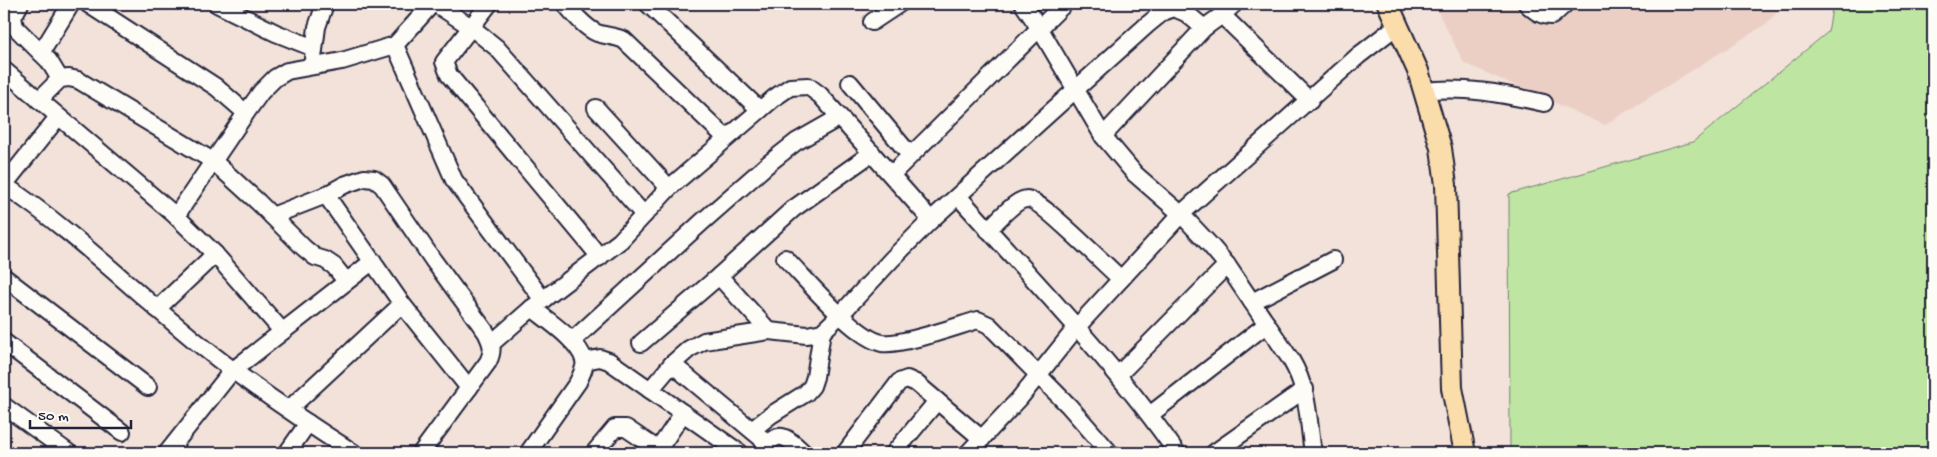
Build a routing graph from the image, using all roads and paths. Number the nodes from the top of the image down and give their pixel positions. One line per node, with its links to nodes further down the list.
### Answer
1 (20, 4): 25 (street)
2 (71, 4): 25 (street)
3 (88, 4): 37 (street)
4 (217, 4): 24 (street)
5 (324, 4): 24 (street)
6 (432, 4): 23 (street)
7 (436, 4): 20 (street)
8 (490, 4): 20 (street)
9 (565, 4): 41 (street)
10 (648, 4): 36 (street)
11 (899, 4): 18 (street)
12 (1022, 4): 22 (street)
13 (1064, 4): 22 (street)
14 (1388, 4): 19 (main road)
15 (1527, 4): 16 (street)
16 (1565, 4)
17 (1228, 9): 21 (street); 33 (street)
18 (872, 22)
19 (1398, 25): 31 (main road); 33 (street)
20 (471, 27): 52 (street); 58 (street)
21 (1204, 28): 30 (street); 40 (street)
22 (1040, 29): 30 (street); 43 (street)
23 (395, 45): 26 (street); 69 (street)
24 (314, 48): 26 (street)
25 (41, 53): 28 (street)
26 (311, 67): 37 (street)
27 (4, 70): 32 (street)
28 (60, 79): 32 (street); 44 (street)
29 (850, 83): 43 (street)
30 (1075, 91): 40 (street); 50 (street)
31 (1424, 91): 34 (street); 117 (main road)
32 (39, 100): 38 (street)
33 (1310, 101): 51 (street)
34 (1544, 103)
35 (596, 108): 47 (street)
36 (760, 110): 39 (street); 41 (street)
37 (246, 113): 44 (street)
38 (58, 117): 46 (street); 53 (street)
39 (840, 117): 42 (street); 78 (street)
40 (1103, 136): 51 (street)
41 (726, 138): 47 (street)
42 (872, 153): 45 (street); 63 (street)
43 (910, 155): 45 (street)
44 (213, 161): 53 (street); 54 (street)
45 (892, 174): 55 (street)
46 (4, 185): 48 (street); 70 (street)
47 (668, 188): 52 (street)
48 (4, 189)
49 (326, 195): 54 (street); 61 (street); 79 (street)
50 (958, 196): 55 (street); 56 (street)
51 (1181, 214): 62 (street); 65 (street)
52 (644, 215): 58 (street)
53 (176, 216): 57 (street)
54 (272, 216): 66 (street)
55 (932, 220): 71 (street)
56 (988, 230): 65 (street); 73 (street)
57 (215, 254): 70 (street); 74 (street)
58 (600, 257): 69 (street)
59 (785, 258): 71 (street)
60 (1333, 260): 67 (street)
61 (373, 261): 66 (street); 68 (street)
62 (1227, 265): 67 (street); 85 (street)
63 (719, 276): 75 (street); 80 (street)
64 (4, 277): 86 (street)
65 (1121, 279): 73 (street)
66 (346, 281): 74 (street)
67 (1252, 302): 72 (street)
68 (402, 304): 87 (street); 92 (street)
69 (538, 304): 78 (street); 79 (street)
70 (157, 309): 83 (street)
71 (840, 315): 76 (street); 84 (street)
72 (1267, 324): 88 (street); 94 (street)
73 (1076, 328): 84 (street); 85 (street)
74 (282, 331): 83 (street)
75 (769, 331): 76 (street); 82 (street)
76 (822, 332): 96 (street)
77 (4, 342): 97 (street)
78 (572, 342): 81 (street)
79 (492, 343): 87 (street)
80 (641, 344)
81 (585, 361): 89 (street); 106 (street)
82 (672, 364): 89 (street); 96 (street)
83 (232, 370): 92 (street); 102 (street)
84 (1038, 375): 98 (street); 113 (street)
85 (1118, 375): 94 (street)
86 (148, 387)
87 (469, 388): 105 (street)
88 (1305, 389): 115 (street); 116 (street)
89 (650, 390): 93 (street)
90 (937, 401): 98 (street); 110 (street); 111 (street)
91 (4, 406): 101 (street)
92 (289, 408): 95 (street)
93 (683, 413): 100 (street); 108 (street)
94 (1151, 414): 114 (street)
95 (308, 423): 103 (street); 104 (street)
96 (752, 430): 99 (street)
97 (122, 432)
98 (982, 439): 112 (street)
99 (764, 449): 109 (street)
100 (659, 452): 107 (street)
101 (69, 453)
102 (167, 453)
103 (287, 453)
104 (354, 453)
105 (421, 453)
106 (528, 453)
107 (594, 453)
108 (740, 453)
109 (804, 453)
110 (845, 453)
111 (894, 453)
112 (968, 453)
113 (1110, 453)
114 (1177, 453)
115 (1214, 453)
116 (1313, 453)
117 (1464, 453)

